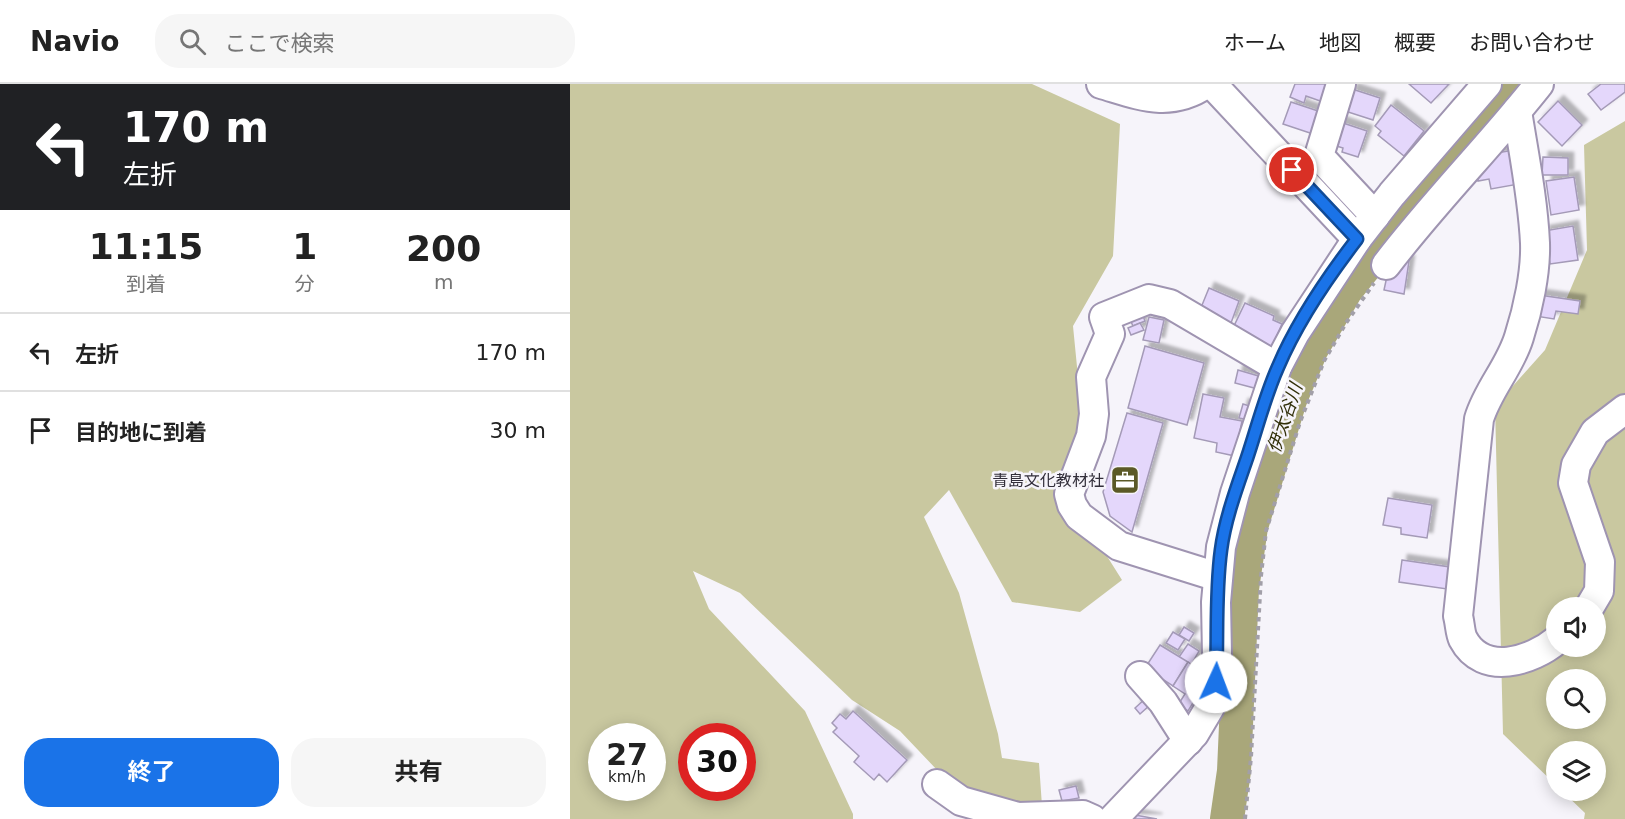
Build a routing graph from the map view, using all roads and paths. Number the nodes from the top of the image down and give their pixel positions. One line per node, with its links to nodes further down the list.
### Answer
1 (1206, 84): 6 (street)
2 (1212, 84): 9 (street)
3 (1341, 84): 8 (street)
4 (1486, 84): 8 (street)
5 (1539, 84): 7 (street)
6 (1107, 85)
7 (1517, 111): 10 (street); 15 (street)
8 (1375, 216): 9 (street)
9 (1357, 239): 11 (street)
10 (1386, 265): 21 (path)
11 (1277, 367): 13 (street); 13 (street)
12 (1625, 410): 14 (street)
13 (1218, 577): 17 (street)
14 (1595, 597)
15 (1546, 647)
16 (1140, 676): 17 (street)
17 (1188, 741): 20 (street)
18 (937, 784): 19 (street)
19 (1092, 819)
20 (1113, 819)
21 (1245, 819)

